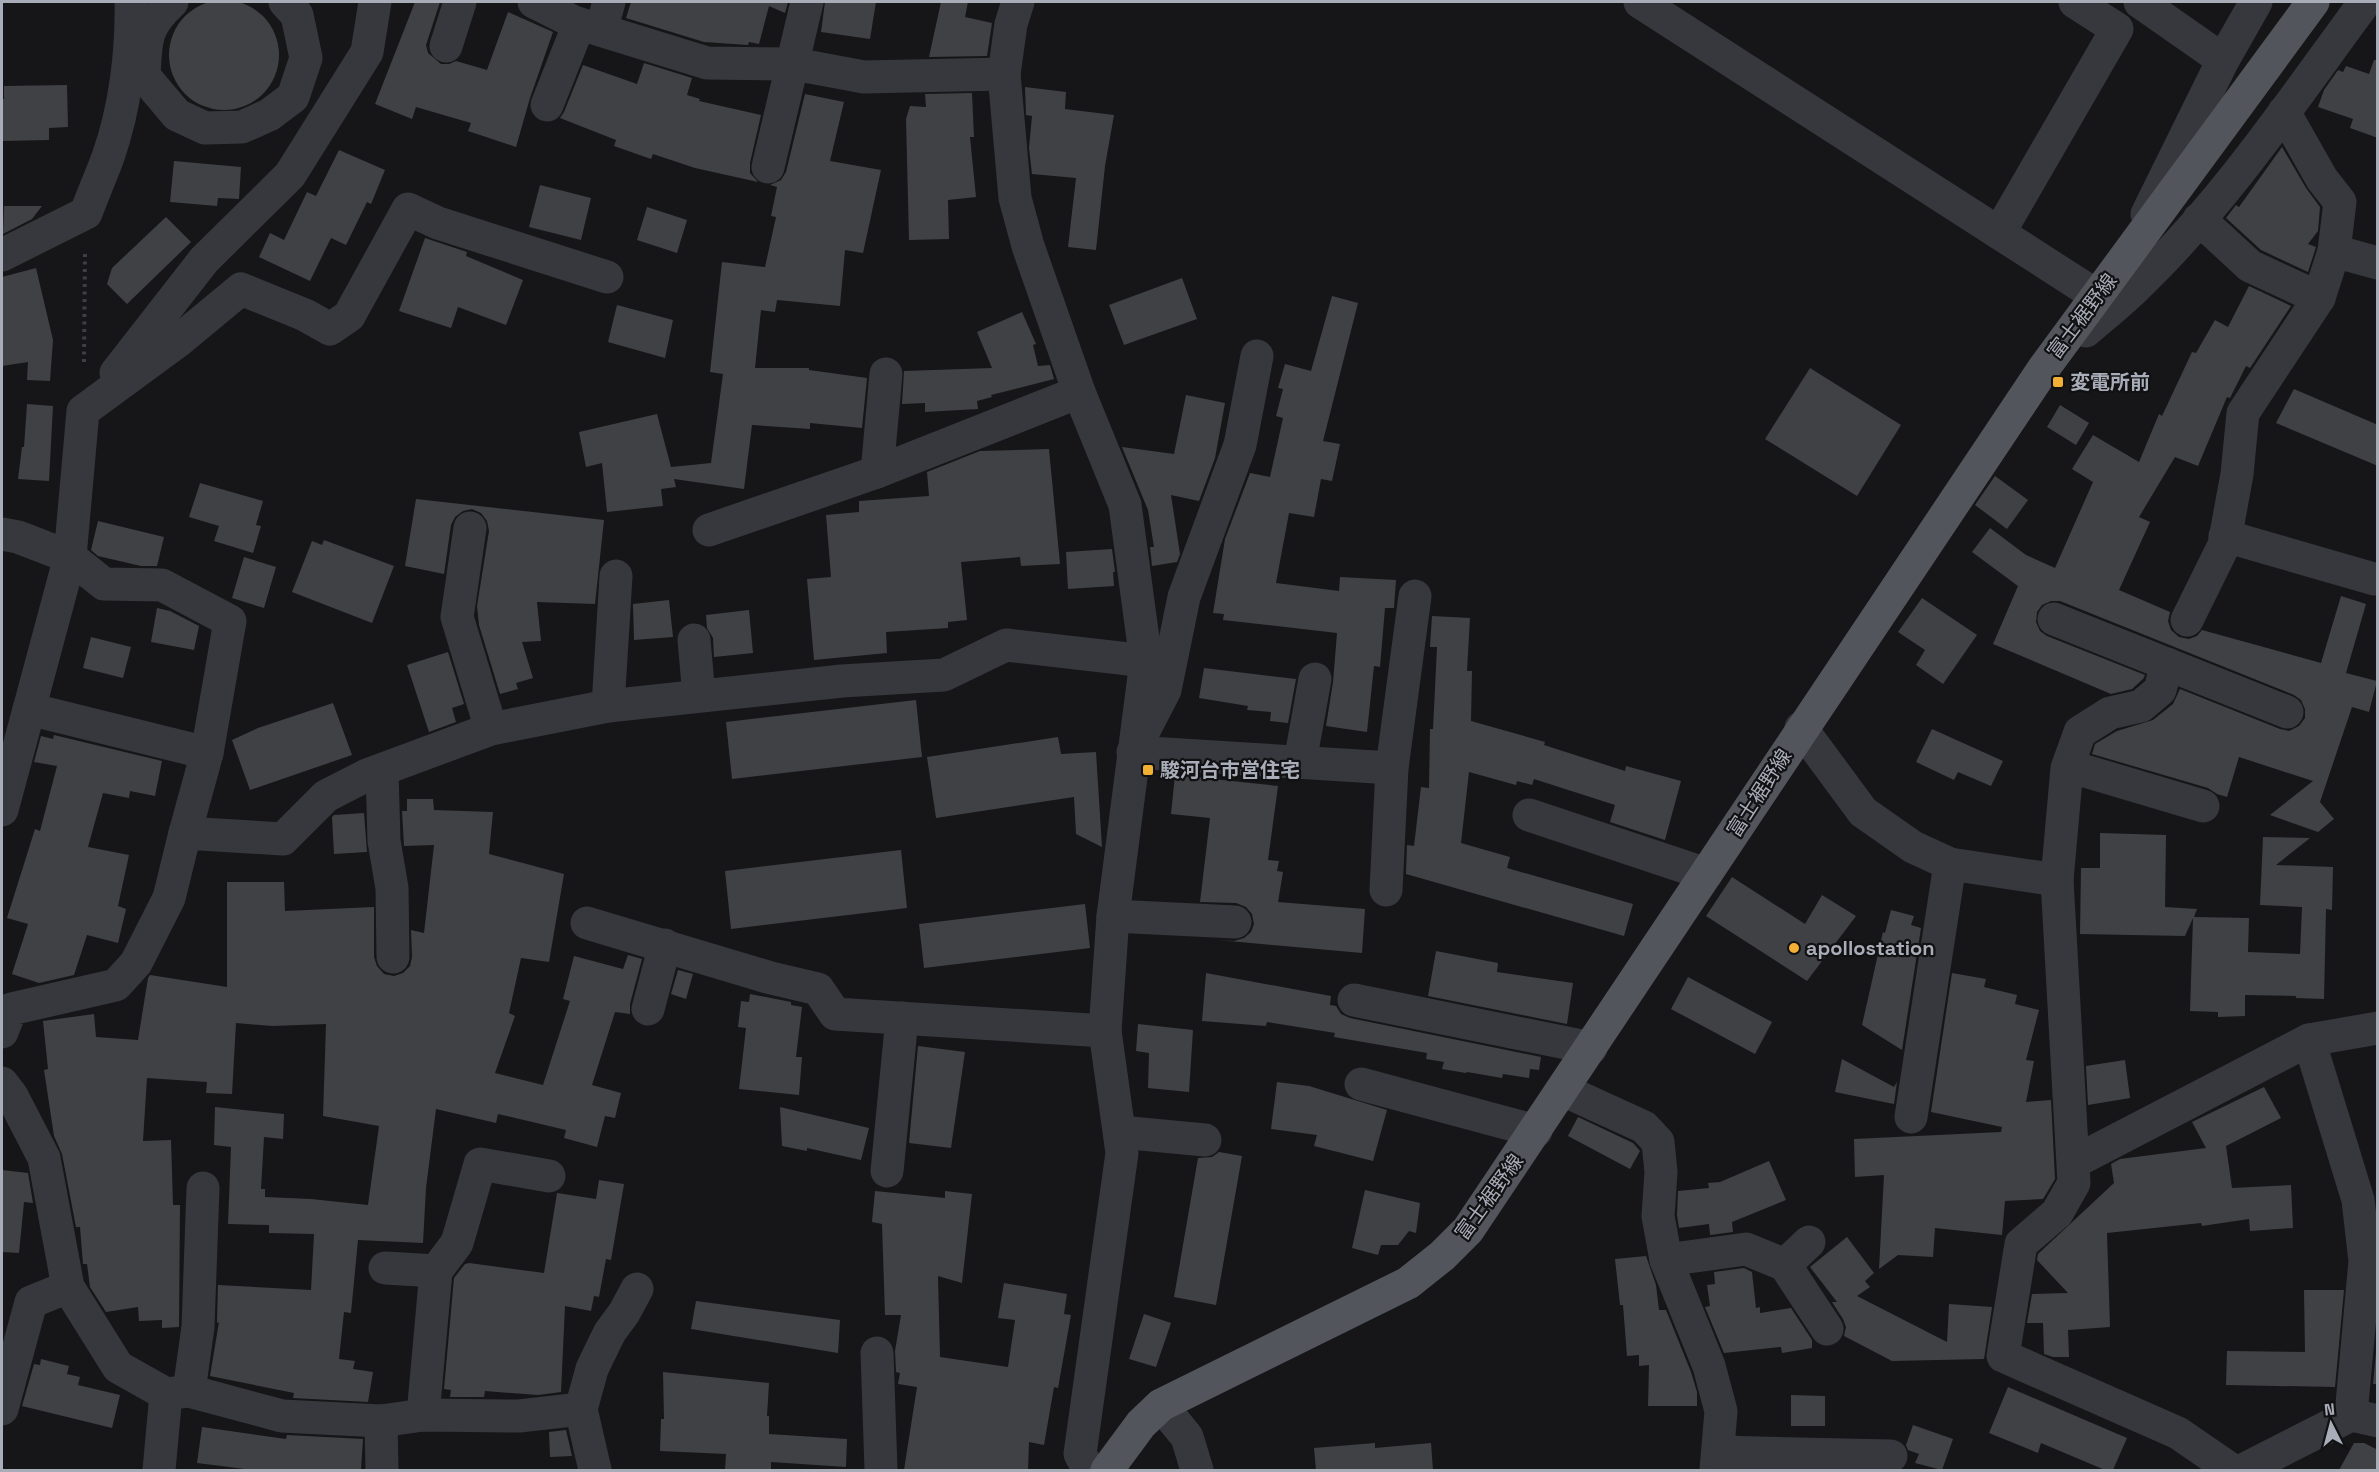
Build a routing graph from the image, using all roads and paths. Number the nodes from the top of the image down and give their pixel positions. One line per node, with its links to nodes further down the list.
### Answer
1 (172, 2): 15 (street)
2 (285, 2): 15 (street)
3 (375, 2): 37 (street)
4 (460, 2): 16 (street)
5 (534, 2): 14 (street)
6 (807, 2): 18 (street)
7 (1018, 2): 19 (street)
8 (1640, 2): 25 (street)
9 (2075, 2): 25 (street)
10 (2140, 2): 17 (street)
11 (2256, 2): 17 (street)
12 (2313, 2): 26 (main road, 富士裾野線)
13 (2365, 2): 21 (street)
14 (597, 18): 18 (street); 20 (street)
15 (136, 23): 23 (street)
16 (446, 46)
17 (2223, 60): 26 (street)
18 (794, 64): 19 (street); 22 (street)
19 (1004, 74): 36 (street)
20 (547, 105)
21 (2284, 112): 24 (street); 27 (street)
22 (768, 167)
23 (86, 213): 28 (street); 37 (path)
24 (2199, 219): 32 (street); 34 (street)
25 (1999, 233): 31 (street)
26 (2130, 251): 31 (main road, 富士裾野線)
27 (2334, 251): 29 (street); 32 (street)
28 (2, 255)
29 (2378, 263)
30 (607, 277): 37 (street)
31 (2097, 296): 34 (main road, 富士裾野線)
32 (2319, 298): 42 (street)
33 (1257, 356): 59 (street)
34 (2044, 368): 57 (main road, 富士裾野線)
35 (886, 374): 38 (street)
36 (1079, 392): 38 (street); 50 (street)
37 (87, 408): 43 (street)
38 (877, 472): 40 (street)
39 (470, 528): 58 (street)
40 (709, 530)
41 (2, 534): 43 (street)
42 (2226, 536): 45 (street); 48 (street)
43 (70, 557): 55 (street); 60 (street)
44 (616, 576): 54 (street)
45 (2374, 579)
46 (1415, 596): 63 (street)
47 (2054, 619): 51 (street)
48 (2187, 620)
49 (694, 640): 53 (street)
50 (1146, 662): 53 (street); 59 (street)
51 (2167, 664): 56 (street); 62 (street)
52 (1314, 679): 61 (street)
53 (699, 696): 54 (street)
54 (608, 706): 58 (street)
55 (29, 709): 60 (street); 66 (street)
56 (2287, 712)
57 (1801, 728): 69 (street); 70 (main road, 富士裾野線)
58 (491, 729): 64 (street)
59 (1133, 752): 61 (street); 73 (street)
60 (207, 753): 68 (street)
61 (1300, 762): 63 (street)
62 (2067, 766): 65 (street); 71 (street)
63 (1392, 768): 72 (street)
64 (382, 771): 68 (street); 77 (street)
65 (2203, 806)
66 (2, 810)
67 (1528, 815): 70 (street)
68 (185, 833): 83 (street)
69 (1950, 864): 71 (street); 89 (street)
70 (1706, 874): 85 (main road, 富士裾野線)
71 (2057, 880): 93 (street)
72 (1386, 890)
73 (1113, 916): 74 (street); 82 (street)
74 (1234, 922)
75 (587, 923): 76 (street)
76 (664, 945): 79 (street); 80 (street)
77 (393, 957)
78 (1354, 1000): 85 (street)
79 (648, 1009)
80 (902, 1018): 82 (street); 94 (street)
81 (2378, 1028): 84 (street)
82 (1105, 1031): 91 (street)
83 (2, 1032)
84 (2309, 1040): 93 (street); 111 (street)
85 (1591, 1048): 88 (main road, 富士裾野線)
86 (2, 1083): 102 (street)
87 (1361, 1084): 90 (street)
88 (1563, 1090): 90 (main road, 富士裾野線); 98 (street)
89 (1911, 1117)
90 (1536, 1131): 107 (main road, 富士裾野線)
91 (1120, 1132): 92 (street); 119 (street)
92 (1204, 1140)
93 (2074, 1162): 122 (street)
94 (887, 1170)
95 (549, 1176): 101 (street)
96 (203, 1188): 106 (street)
97 (1809, 1242): 99 (street)
98 (1666, 1260): 99 (street); 114 (street)
99 (1785, 1265): 104 (street)
100 (386, 1268): 101 (street)
101 (436, 1271): 110 (street)
102 (68, 1287): 106 (street); 108 (street)
103 (637, 1288): 109 (street)
104 (1827, 1329)
105 (878, 1353): 118 (street)
106 (178, 1393): 112 (street); 115 (street)
107 (1161, 1405): 120 (main road, 富士裾野線); 121 (street)
108 (2, 1409)
109 (581, 1409): 110 (street); 117 (street)
110 (423, 1415): 112 (street)
111 (2364, 1418): 123 (street)
112 (381, 1421): 116 (street)
113 (1891, 1456): 114 (street)
114 (1717, 1461)
115 (159, 1470)
116 (382, 1470)
117 (595, 1470)
118 (881, 1470)
119 (1089, 1470)
120 (1107, 1470)
121 (1197, 1470)
122 (2232, 1470)
123 (2243, 1470)

